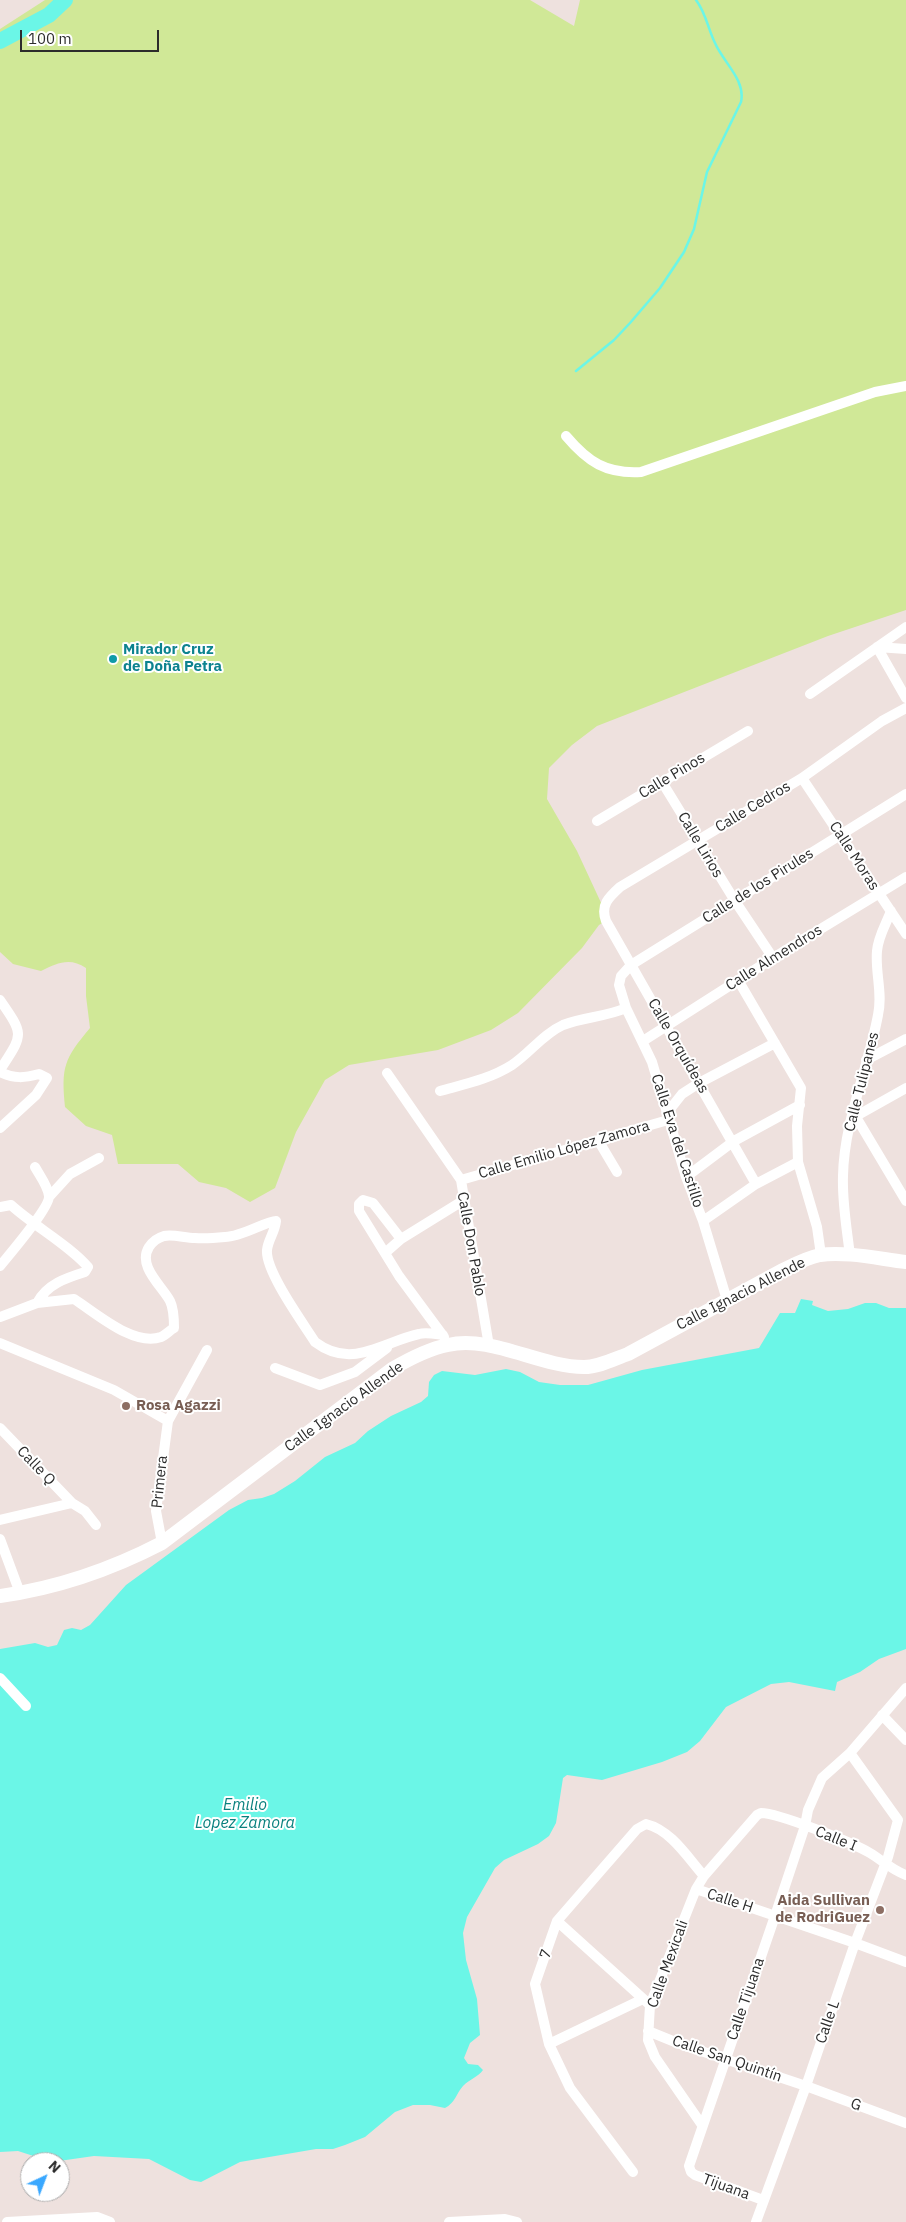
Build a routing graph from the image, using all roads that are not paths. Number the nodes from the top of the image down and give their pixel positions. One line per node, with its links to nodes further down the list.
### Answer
1 (906, 386): 2 (street)
2 (566, 436)
3 (906, 627): 4 (street)
4 (877, 647): 5 (street); 6 (street); 7 (street)
5 (906, 649)
6 (810, 694)
7 (906, 698)
8 (906, 708): 10 (street, Calle Cedros)
9 (748, 731): 11 (street, Calle Pinos)
10 (802, 778): 14 (street, Calle Moras); 15 (street, Calle Cedros)
11 (662, 782): 13 (street, Calle Pinos); 15 (street, Calle Lirios)
12 (906, 794): 14 (street, Calle de los Pirules)
13 (597, 821)
14 (841, 835): 17 (street, Calle Moras); 18 (street, Calle de los Pirules)
15 (697, 841): 18 (street, Calle Lirios); 19 (street, Calle Cedros)
16 (906, 877): 17 (street, Calle Almendros)
17 (878, 893): 20 (street, Calle Moras); 22 (street, Calle Almendros)
18 (735, 901): 22 (street, Calle Lirios); 23 (street, Calle de los Pirules)
19 (603, 907): 23 (street, Calle Orquídeas)
20 (891, 911): 21 (street, Calle Moras); 32 (street, Calle Tulipanes)
21 (906, 934)
22 (773, 958): 24 (street, Calle Almendros)
23 (631, 965): 25 (street, Calle de los Pirules); 28 (street, Calle Orquídeas)
24 (738, 980): 28 (street, Calle Almendros); 31 (street)
25 (619, 985): 27 (street, Calle Eva del Castillo)
26 (0, 1000): 33 (street)
27 (626, 1008): 30 (street, Calle Eva del Castillo); 37 (street)
28 (667, 1027): 30 (street, Calle Almendros); 35 (street, Calle Orquídeas)
29 (906, 1039): 32 (street)
30 (643, 1041): 39 (street, Calle Eva del Castillo)
31 (774, 1043): 35 (street); 38 (street)
32 (866, 1060): 40 (street, Calle Tulipanes)
33 (0, 1071): 41 (street)
34 (388, 1073): 49 (street, Calle Don Pablo)
35 (699, 1083): 39 (street); 43 (street, Calle Orquídeas)
36 (906, 1088): 40 (street)
37 (440, 1091)
38 (800, 1104): 43 (street); 45 (street)
39 (667, 1117): 42 (street, Calle Emilio López Zamora); 48 (street, Calle Eva del Castillo)
40 (854, 1118): 53 (street); 60 (street, Calle Tulipanes)
41 (0, 1128)
42 (598, 1140): 47 (street); 49 (street, Calle Emilio López Zamora)
43 (734, 1141): 48 (street); 50 (street, Calle Orquídeas)
44 (99, 1158): 51 (street)
45 (798, 1162): 50 (street); 59 (street)
46 (35, 1167): 51 (street)
47 (617, 1172)
48 (686, 1177): 55 (street, Calle Eva del Castillo)
49 (460, 1180): 52 (street, Calle Don Pablo)
50 (756, 1184): 55 (street)
51 (49, 1197): 56 (street)
52 (464, 1200): 57 (street); 69 (street, Calle Don Pablo)
53 (906, 1201)
54 (0, 1206): 56 (street)
55 (703, 1221): 63 (street, Calle Eva del Castillo)
56 (33, 1224): 62 (street); 64 (street)
57 (401, 1239): 58 (street); 58 (street)
58 (385, 1253): 66 (street)
59 (821, 1255): 60 (street, Calle Ignacio Allende); 63 (street, Calle Ignacio Allende)
60 (850, 1256): 61 (street, Calle Ignacio Allende)
61 (906, 1262)
62 (0, 1266)
63 (726, 1300): 69 (street, Calle Ignacio Allende)
64 (38, 1303): 65 (street); 68 (street)
65 (0, 1317)
66 (446, 1340): 68 (street); 69 (street, Calle Ignacio Allende); 78 (street, Calle Ignacio Allende)
67 (0, 1343): 72 (street)
68 (392, 1344): 71 (street)
69 (489, 1346)
70 (207, 1350): 72 (street)
71 (275, 1368)
72 (168, 1421): 78 (street, Primera)
73 (0, 1428): 74 (street, Calle Q)
74 (72, 1503): 75 (street); 76 (street, Calle Q)
75 (0, 1520)
76 (96, 1525)
77 (0, 1541): 79 (street)
78 (162, 1543): 79 (street, Calle Ignacio Allende)
79 (20, 1594): 80 (street, Calle Ignacio Allende)
80 (0, 1596)
81 (0, 1678): 83 (street)
82 (906, 1688): 84 (street, Calle Tijuana)
83 (26, 1706)
84 (882, 1715): 85 (street); 86 (street, Calle Tijuana)
85 (906, 1740)
86 (850, 1753): 88 (street); 89 (street, Calle Tijuana)
87 (762, 1813): 89 (street, Calle I); 92 (street, Calle Mexicali)
88 (902, 1820): 90 (street, Calle L)
89 (805, 1826): 90 (street, Calle I); 94 (street, Calle Tijuana)
90 (884, 1864): 91 (street, Calle I); 96 (street, Calle L)
91 (906, 1875)
92 (704, 1876): 93 (street, Calle Mexicali); 95 (street, 7)
93 (696, 1889): 94 (street, Calle H); 98 (street, Calle Mexicali)
94 (775, 1916): 96 (street, Calle H); 101 (street, Calle Tijuana)
95 (557, 1921): 98 (street); 100 (street, 7)
96 (855, 1943): 97 (street, Calle H); 102 (street, Calle L)
97 (906, 1962)
98 (646, 2002): 99 (street, Calle Mexicali); 100 (street)
99 (648, 2031): 101 (street, Calle San Quintín); 104 (street, Calle Mexicali)
100 (549, 2044): 105 (street, 7)
101 (726, 2059): 102 (street, Calle San Quintín); 104 (street, Calle Tijuana)
102 (806, 2086): 103 (street, G); 107 (street, Calle L)
103 (906, 2123)
104 (702, 2125): 106 (street, Calle Tijuana)
105 (633, 2172)
106 (691, 2172): 107 (street, Tijuana)
107 (763, 2200): 113 (street, Calle L)
108 (21, 2221): 109 (street); 110 (street)
109 (7, 2222)
110 (110, 2222)
111 (449, 2222): 112 (street)
112 (517, 2222)
113 (756, 2222)

